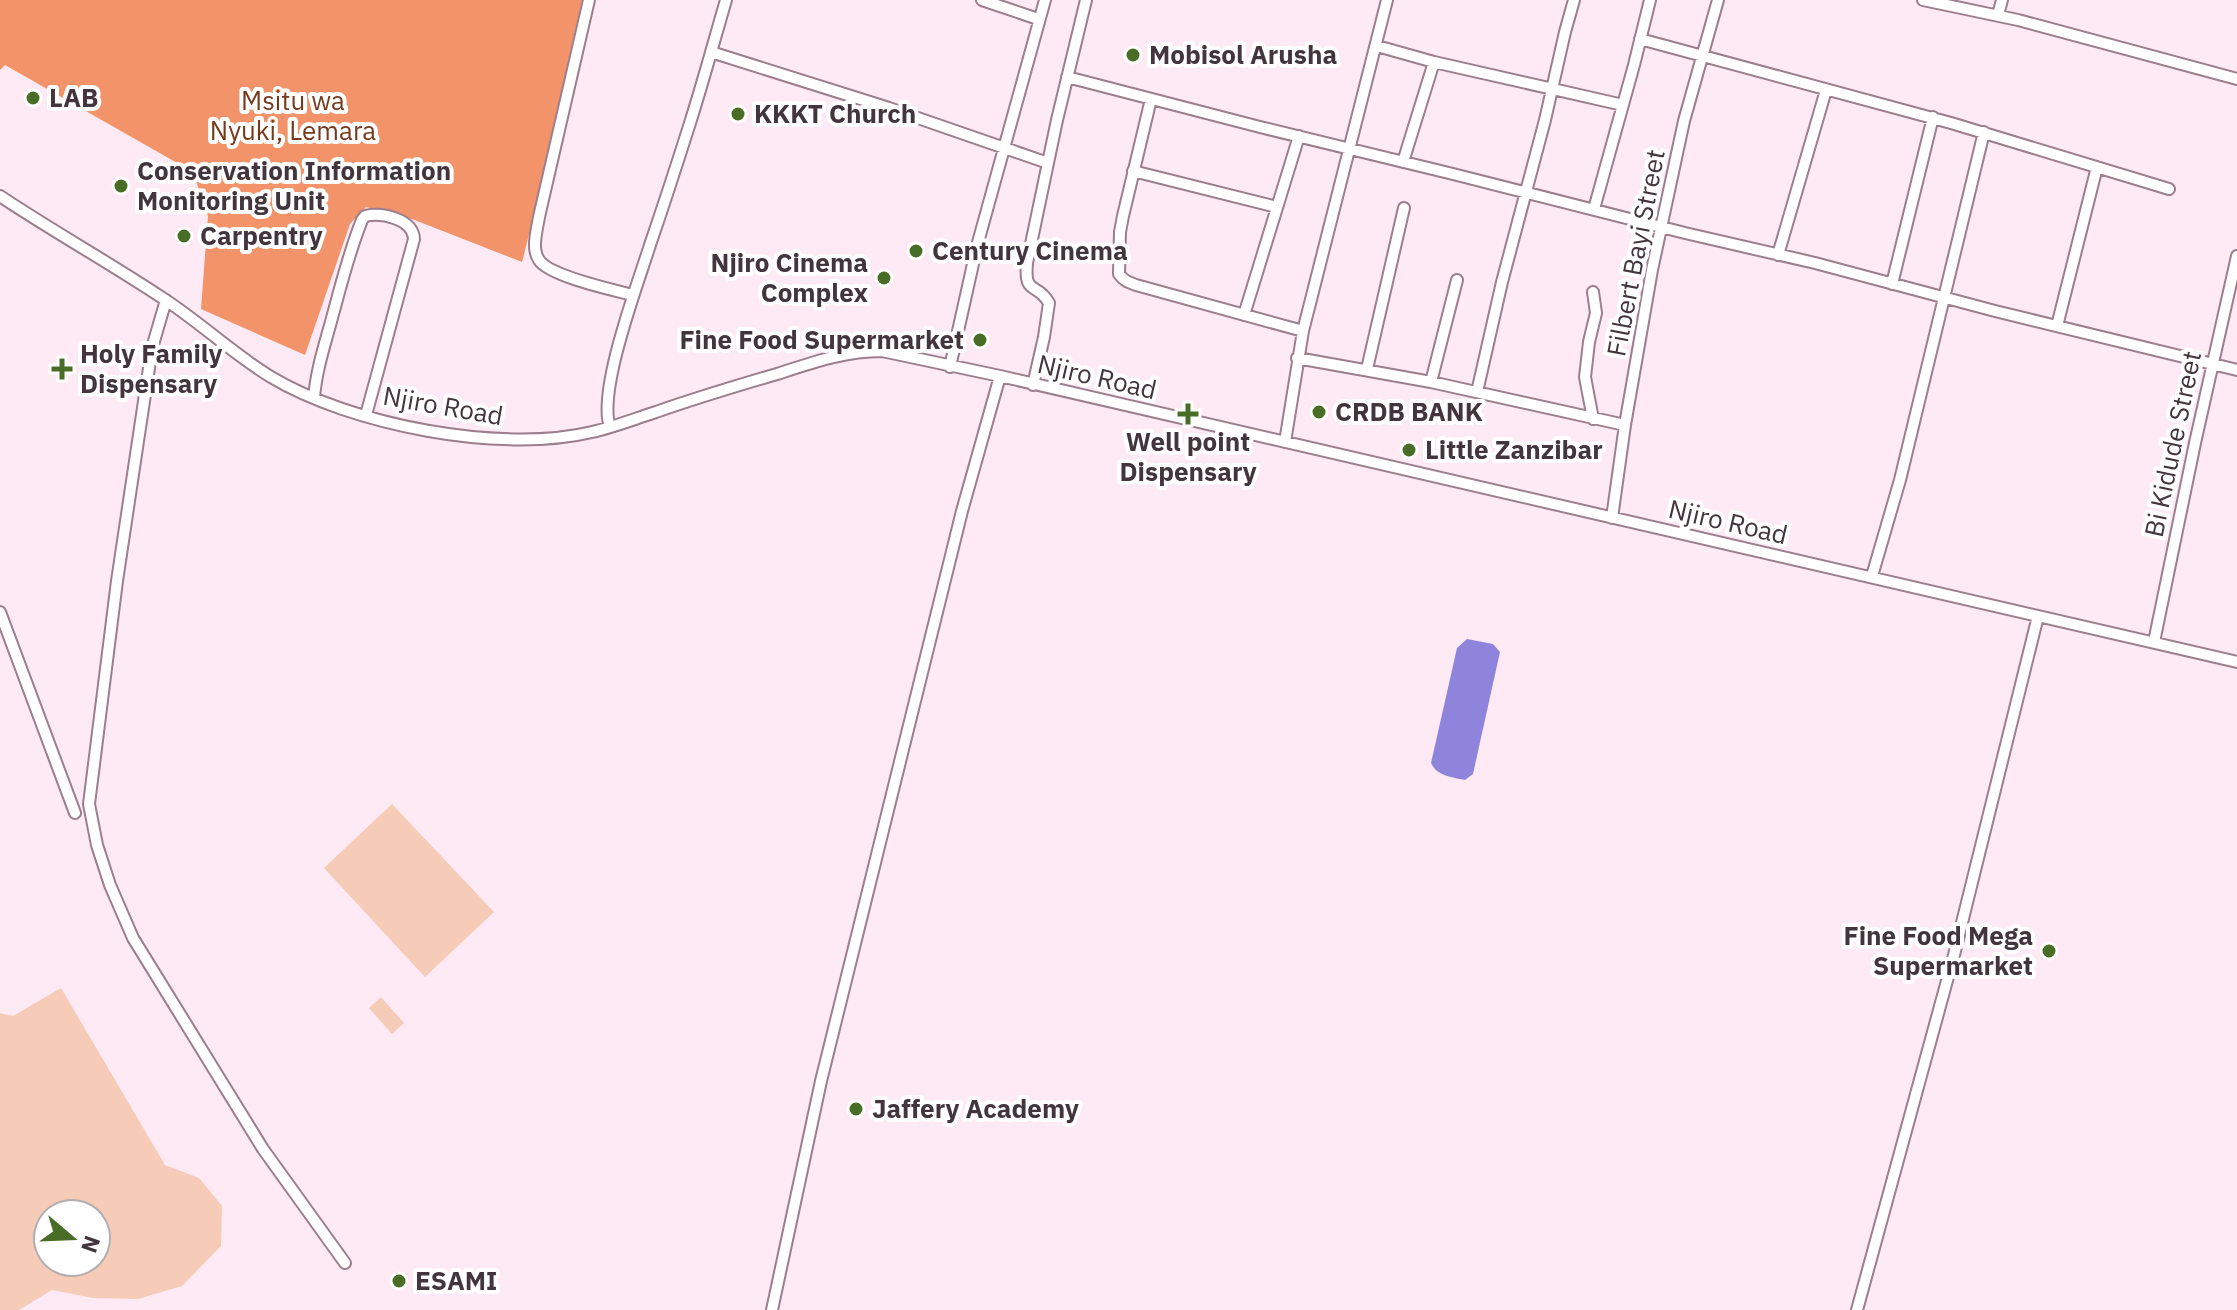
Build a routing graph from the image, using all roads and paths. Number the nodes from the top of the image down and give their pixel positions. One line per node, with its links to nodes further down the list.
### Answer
1 (589, 0): 46 (street)
2 (726, 0): 16 (street)
3 (982, 0): 13 (street)
4 (1045, 0): 13 (street)
5 (1086, 0): 19 (street)
6 (1387, 0): 15 (street)
7 (1574, 0): 21 (street)
8 (1650, 0): 14 (street)
9 (1718, 0): 17 (street, Filbert Bayi Street)
10 (1923, 0): 12 (street)
11 (2002, 0): 12 (street)
12 (1998, 15): 20 (street)
13 (1038, 19): 28 (street)
14 (1640, 39): 17 (street); 24 (street)
15 (1377, 46): 18 (street); 29 (street)
16 (711, 52): 28 (street); 46 (street)
17 (1702, 55): 22 (street); 40 (street, Filbert Bayi Street)
18 (1434, 62): 21 (street); 30 (street)
19 (1067, 77): 23 (street); 31 (street)
20 (2237, 79)
21 (1552, 90): 24 (street); 35 (street)
22 (1826, 90): 25 (street); 41 (street)
23 (1151, 99): 27 (street); 33 (street)
24 (1623, 105): 39 (street)
25 (1933, 117): 26 (street); 44 (street)
26 (1984, 132): 32 (street); 47 (street)
27 (1299, 136): 29 (street); 37 (street)
28 (1004, 148): 31 (street); 54 (street)
29 (1349, 149): 30 (street); 51 (street)
30 (1403, 162): 35 (street)
31 (1048, 163): 59 (street)
32 (2097, 167): 34 (street); 50 (street)
33 (1133, 171): 37 (street); 49 (street)
34 (2169, 189)
35 (1526, 192): 39 (street); 60 (street)
36 (0, 196): 48 (street, Njiro Road)
37 (1277, 207): 49 (street)
38 (1404, 208): 55 (street)
39 (1594, 209): 40 (street)
40 (1661, 227): 41 (street); 64 (street, Filbert Bayi Street)
41 (1778, 255): 44 (street)
42 (2237, 256): 53 (street, Bi Kidude Street)
43 (1457, 280): 58 (street)
44 (1892, 284): 47 (street)
45 (1593, 292): 63 (street)
46 (633, 295): 65 (street)
47 (1945, 298): 50 (street); 68 (street)
48 (166, 300): 61 (street, Njiro Road); 74 (street)
49 (1244, 315): 51 (street)
50 (2057, 326): 53 (street)
51 (1303, 331): 52 (street)
52 (1297, 358): 55 (street); 66 (street)
53 (2212, 365): 56 (street); 71 (street, Bi Kidude Street)
54 (950, 367): 57 (street, Njiro Road); 65 (street, Njiro Road)
55 (1367, 369): 58 (street)
56 (2237, 370)
57 (1000, 376): 59 (street, Njiro Road); 75 (street)
58 (1431, 382): 60 (street)
59 (1033, 385): 66 (street, Njiro Road)
60 (1477, 392): 63 (street)
61 (314, 398): 62 (street, Njiro Road); 62 (street)
62 (366, 415): 65 (street, Njiro Road)
63 (1593, 419): 64 (street)
64 (1625, 425): 67 (street, Filbert Bayi Street)
65 (610, 427)
66 (1285, 442): 67 (street, Njiro Road)
67 (1612, 518): 68 (street, Njiro Road)
68 (1872, 576): 70 (street, Njiro Road)
69 (0, 612): 73 (street)
70 (2038, 616): 71 (street, Njiro Road); 76 (street)
71 (2154, 642): 72 (street, Njiro Road)
72 (2237, 662)
73 (75, 813)
74 (345, 1263)
75 (772, 1310)
76 (1857, 1310)

